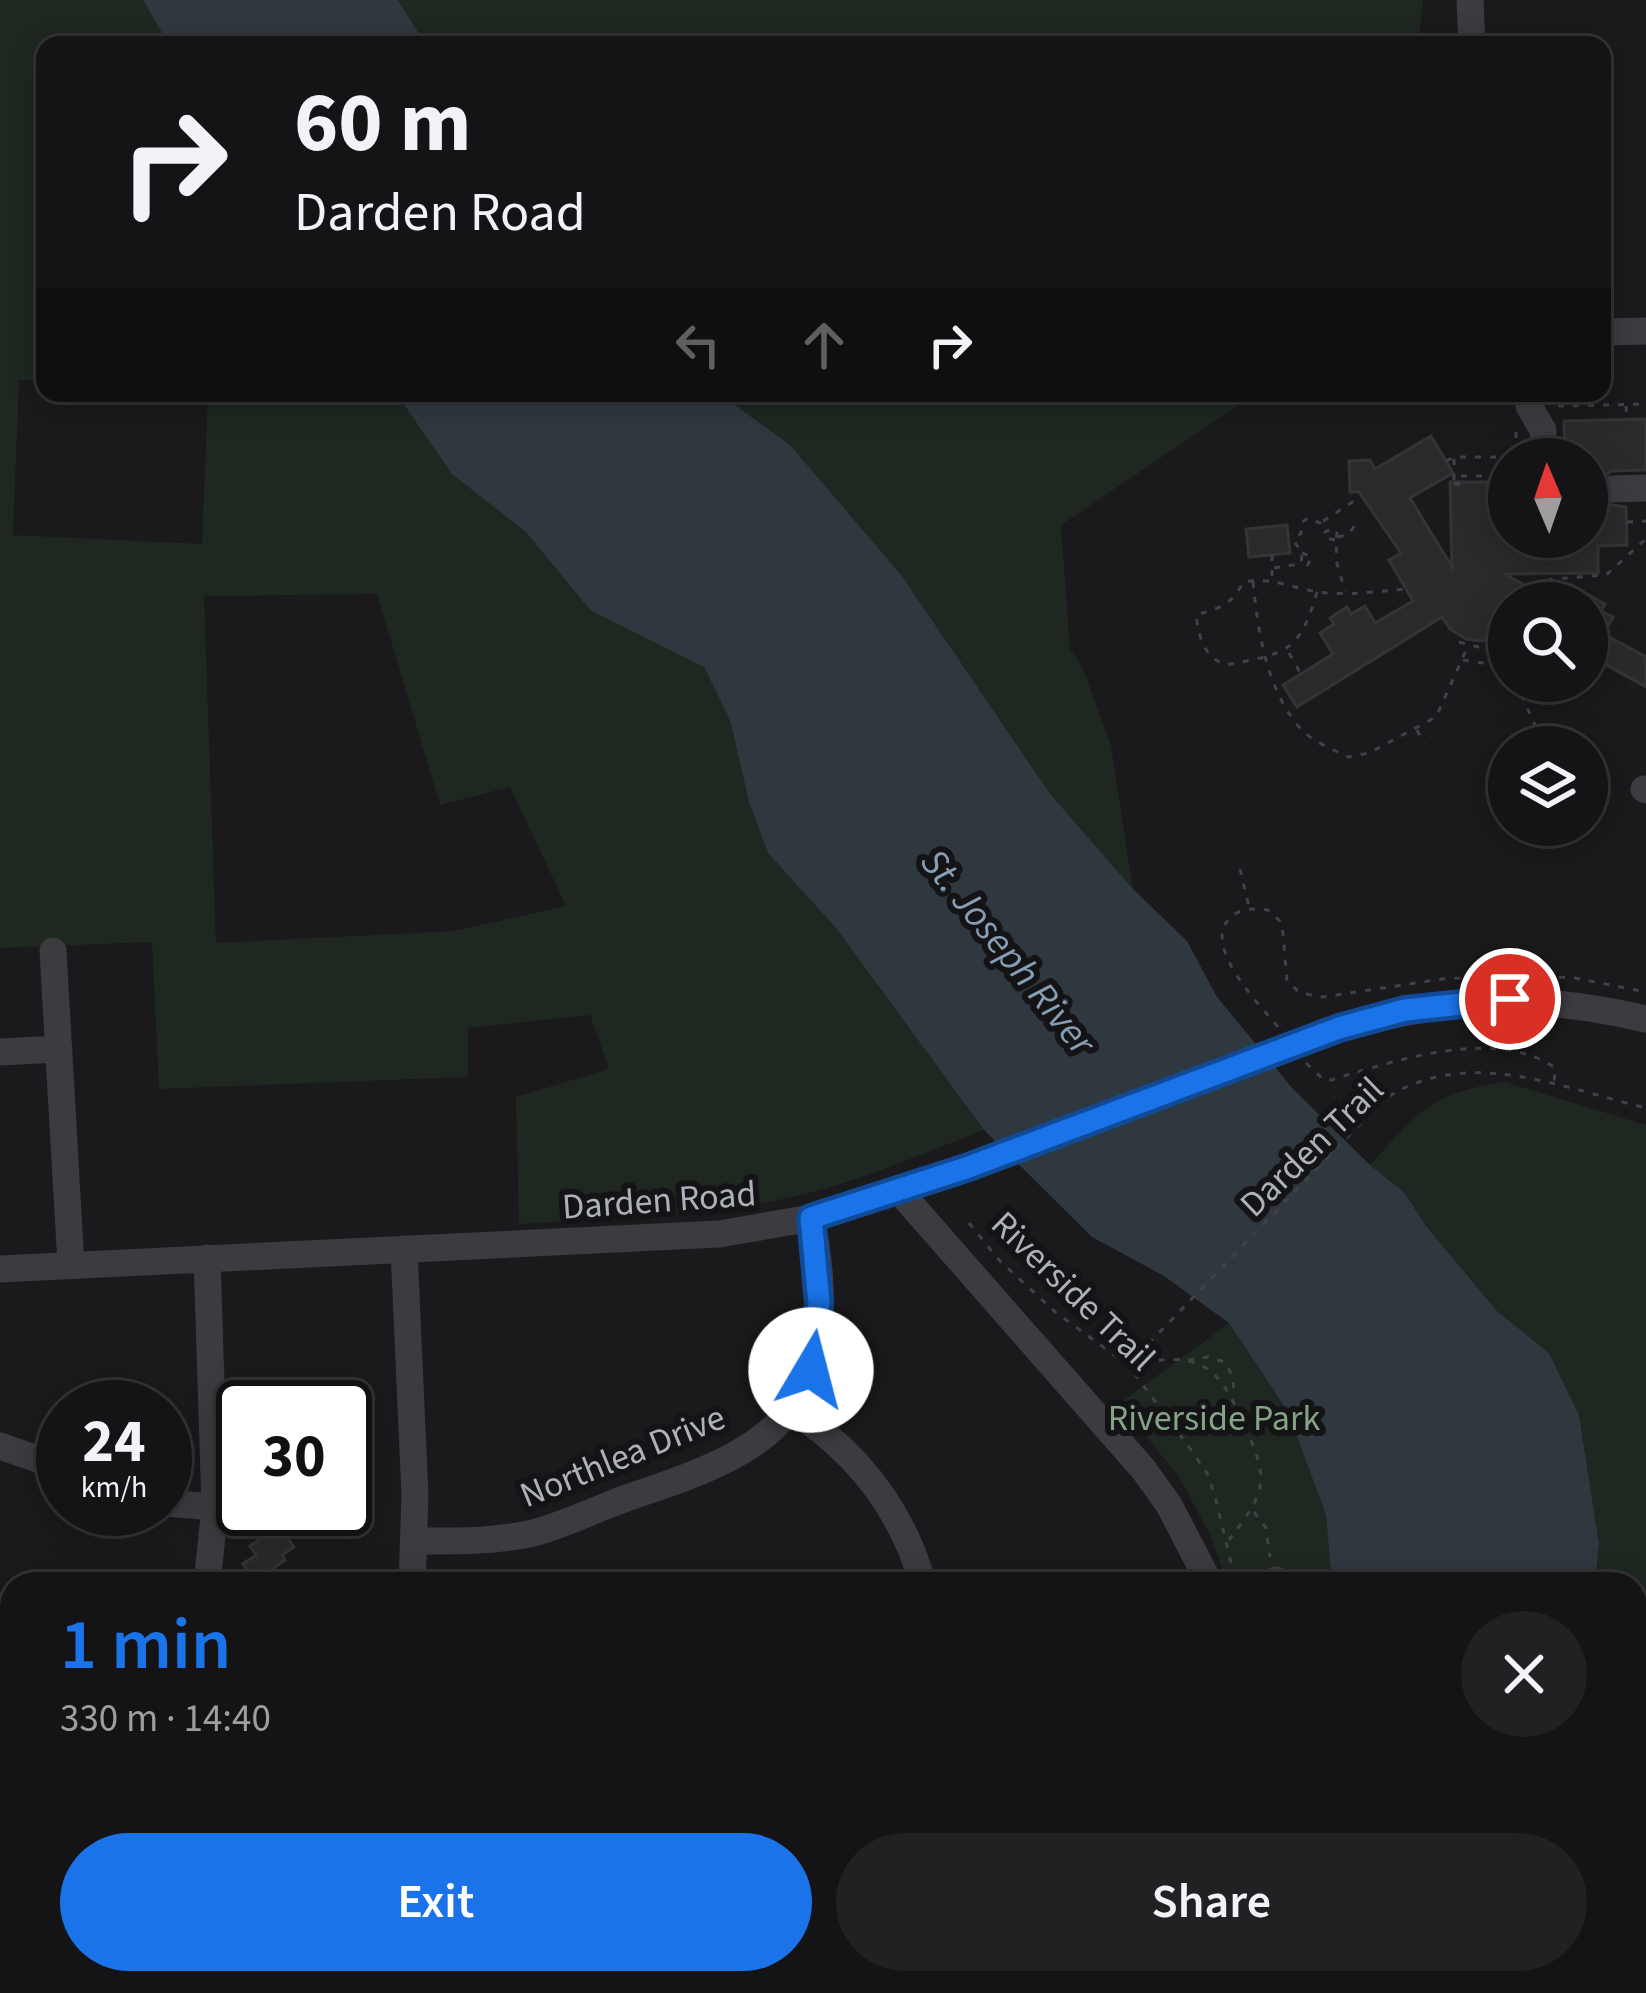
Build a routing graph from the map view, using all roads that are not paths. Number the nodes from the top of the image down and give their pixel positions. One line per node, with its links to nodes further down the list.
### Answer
1 (1470, 0): 2 (street)
2 (1472, 36)
3 (1646, 331): 4 (street)
4 (1611, 332)
5 (1533, 402): 6 (street)
6 (1539, 438)
7 (1613, 489): 8 (street)
8 (1642, 508)
9 (53, 951): 11 (street)
10 (1646, 1019): 13 (street, Darden Road, bridge)
11 (59, 1049): 12 (street); 17 (street)
12 (0, 1052)
13 (900, 1192): 14 (street, Darden Road); 25 (street)
14 (811, 1218): 15 (street, Darden Road); 19 (street, Northlea Drive)
15 (404, 1250): 16 (street, Darden Road); 24 (street)
16 (207, 1258): 17 (street, Darden Road); 23 (street)
17 (71, 1265): 18 (street, Darden Road)
18 (0, 1269)
19 (791, 1408): 24 (street, Northlea Drive); 28 (street)
20 (0, 1446): 21 (street)
21 (36, 1459)
22 (192, 1505): 23 (street)
23 (215, 1507): 26 (street)
24 (415, 1541): 27 (street)
25 (1189, 1544): 29 (street); 30 (street)
26 (208, 1572)
27 (413, 1572)
28 (919, 1572)
29 (1192, 1572)
30 (1204, 1572)

